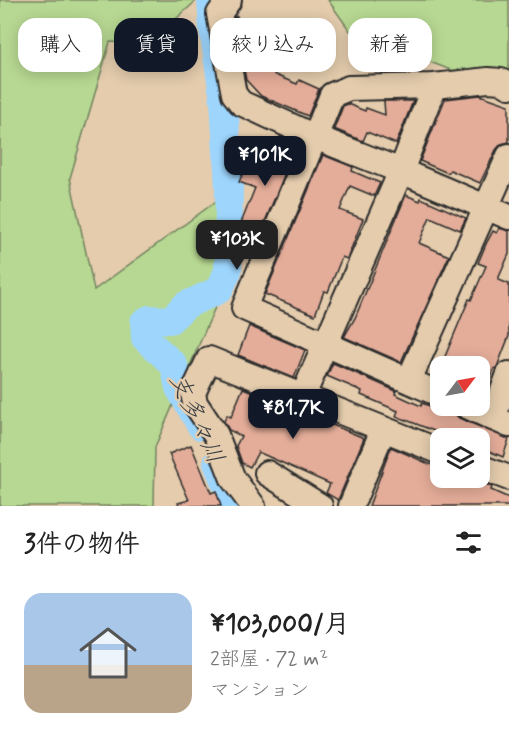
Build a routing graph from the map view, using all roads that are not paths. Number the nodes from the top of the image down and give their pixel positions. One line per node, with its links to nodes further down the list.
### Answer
1 (229, 0): 4 (street)
2 (434, 86): 3 (street); 4 (street); 6 (street)
3 (509, 86)
4 (315, 138): 6 (street); 9 (street)
5 (509, 156): 7 (street)
6 (401, 171): 7 (street); 9 (street)
7 (486, 207): 8 (street); 11 (street)
8 (509, 217)
9 (326, 344): 11 (street); 13 (street)
10 (509, 374): 14 (street)
11 (409, 380): 12 (street)
12 (430, 389)
13 (302, 398): 15 (street); 20 (street)
14 (501, 422)
15 (382, 430): 16 (street); 22 (street)
16 (430, 448)
17 (490, 471): 19 (street)
18 (267, 473): 21 (street)
19 (509, 478)
20 (253, 506)
21 (320, 506)
22 (351, 506)

